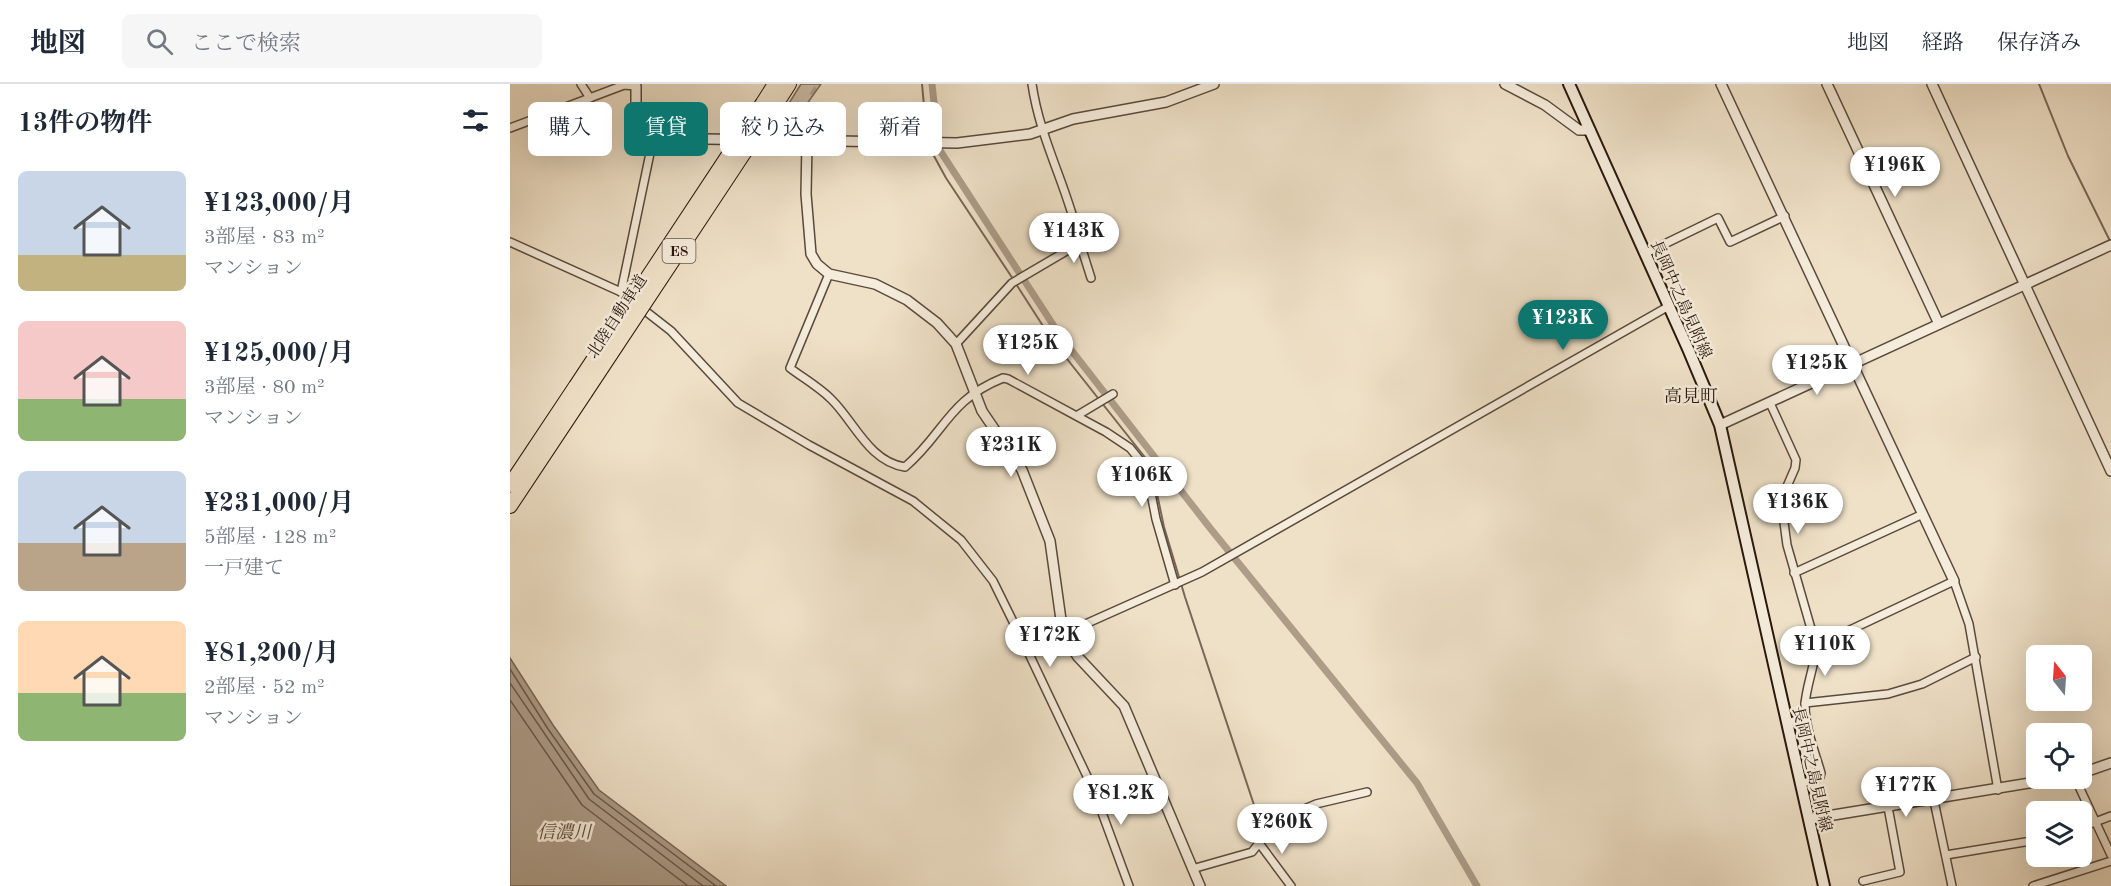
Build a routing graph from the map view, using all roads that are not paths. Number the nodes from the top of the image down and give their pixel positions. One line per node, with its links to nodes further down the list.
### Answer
1 (581, 84): 12 (street)
2 (775, 84): 14 (highway, 北陸自動車道 / E8)
3 (789, 84): 15 (highway, 北陸自動車道 / E8)
4 (1032, 84): 17 (street)
5 (1214, 84): 17 (street)
6 (1505, 84): 18 (street)
7 (1569, 84): 18 (main road, 長岡中之島見附線)
8 (1721, 84): 24 (street)
9 (1827, 84): 34 (street)
10 (1932, 84): 31 (street)
11 (636, 85): 12 (street); 13 (street)
12 (590, 98): 16 (street)
13 (636, 102)
14 (769, 102)
15 (772, 102)
16 (510, 128)
17 (1041, 130): 19 (street); 26 (street)
18 (1590, 130): 28 (main road, 長岡中之島見附線)
19 (846, 143)
20 (649, 156): 32 (street)
21 (734, 156): 43 (highway, 北陸自動車道 / E8, bridge)
22 (736, 156): 44 (highway, 北陸自動車道 / E8, bridge)
23 (807, 156): 29 (street)
24 (1785, 216): 28 (street); 36 (street)
25 (510, 242): 32 (street)
26 (1080, 243): 30 (street); 35 (street)
27 (2111, 245): 31 (street)
28 (1646, 253): 33 (main road, 長岡中之島見附線)
29 (829, 274): 35 (street); 37 (street)
30 (1091, 278)
31 (2026, 285): 34 (street); 42 (street)
32 (621, 292): 75 (street)
33 (1669, 306): 41 (main road, 長岡中之島見附線); 48 (street)
34 (1940, 324): 36 (street)
35 (956, 344): 37 (street)
36 (1854, 364): 39 (street); 45 (street)
37 (974, 392): 40 (street); 49 (street)
38 (1113, 394): 40 (street)
39 (1770, 403): 41 (street); 46 (street)
40 (1078, 415): 48 (street)
41 (1720, 425): 54 (main road, 長岡中之島見附線)
42 (2111, 471)
43 (510, 485)
44 (510, 506)
45 (1923, 514): 46 (street); 47 (street)
46 (1794, 573): 50 (street)
47 (1954, 581): 50 (street); 51 (street)
48 (1174, 585): 49 (street)
49 (1063, 634): 73 (street)
50 (1816, 646): 52 (street)
51 (1976, 657): 52 (street); 60 (street)
52 (1805, 703): 53 (street)
53 (1806, 717): 54 (street); 57 (street)
54 (1787, 723): 57 (main road, 長岡中之島見附線)
55 (2111, 763): 56 (street)
56 (2092, 770)
57 (1801, 784): 65 (main road, 長岡中之島見附線)
58 (2026, 785): 60 (street)
59 (2080, 789): 66 (street)
60 (1998, 790): 62 (street)
61 (1367, 792): 69 (street)
62 (1934, 801): 63 (street); 70 (street)
63 (1887, 807): 65 (street); 74 (street)
64 (2111, 816): 66 (street)
65 (1809, 819): 78 (main road, 長岡中之島見附線)
66 (2096, 823): 67 (street); 71 (street)
67 (2092, 824)
68 (2026, 842): 70 (street)
69 (1259, 843): 73 (street); 77 (street)
70 (1946, 855): 79 (street)
71 (2111, 855)
72 (2111, 861): 80 (street)
73 (1192, 869): 76 (street)
74 (1863, 881)
75 (1129, 886)
76 (1200, 886)
77 (1291, 886)
78 (1824, 886)
79 (1952, 886)
80 (2033, 886)

